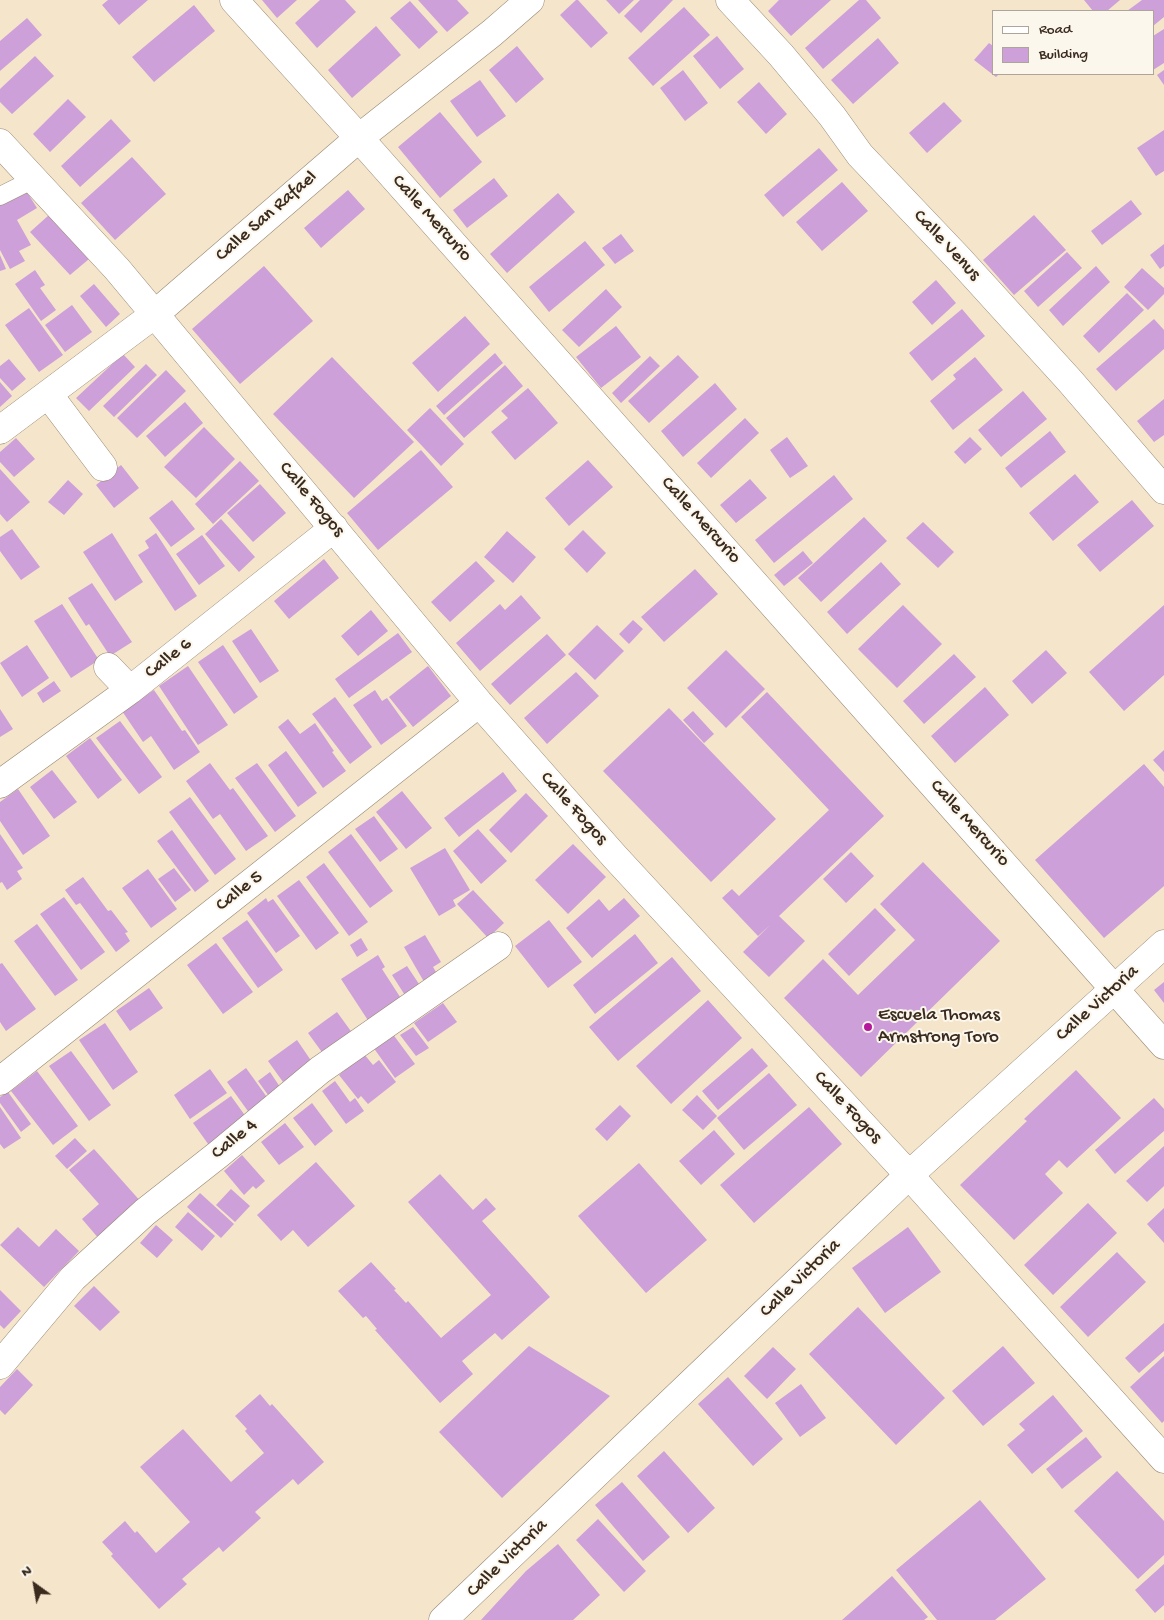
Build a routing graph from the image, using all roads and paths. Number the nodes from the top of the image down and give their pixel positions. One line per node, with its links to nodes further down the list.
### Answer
1 (234, 0): 4 (street, Calle Mercurio)
2 (530, 0): 4 (street, Calle San Rafael)
3 (730, 0): 12 (street, Calle Venus)
4 (359, 138): 8 (street, Calle San Rafael); 20 (street, Calle Mercurio)
5 (0, 144): 6 (street, Calle Fogos)
6 (34, 179): 7 (lane); 8 (street, Calle Fogos)
7 (0, 196)
8 (155, 314): 9 (street, Calle San Rafael); 13 (street, Calle Fogos)
9 (48, 394): 10 (street, Calle San Rafael); 11 (street)
10 (0, 430)
11 (103, 467)
12 (1164, 490)
13 (334, 528): 15 (street, Calle 6); 16 (street, Calle Fogos)
14 (108, 667): 15 (street)
15 (130, 690): 17 (street, Calle 6)
16 (479, 704): 22 (street, Calle 5); 23 (street, Calle Fogos)
17 (0, 784)
18 (1164, 944): 20 (street, Calle Victoria)
19 (498, 946): 24 (street, Calle 4)
20 (1116, 989): 21 (street, Calle Mercurio); 23 (street, Calle Victoria)
21 (1164, 1044)
22 (0, 1081)
23 (909, 1175): 25 (street, Calle Fogos); 26 (street, Calle Victoria)
24 (0, 1365)
25 (1164, 1459)
26 (444, 1620)

